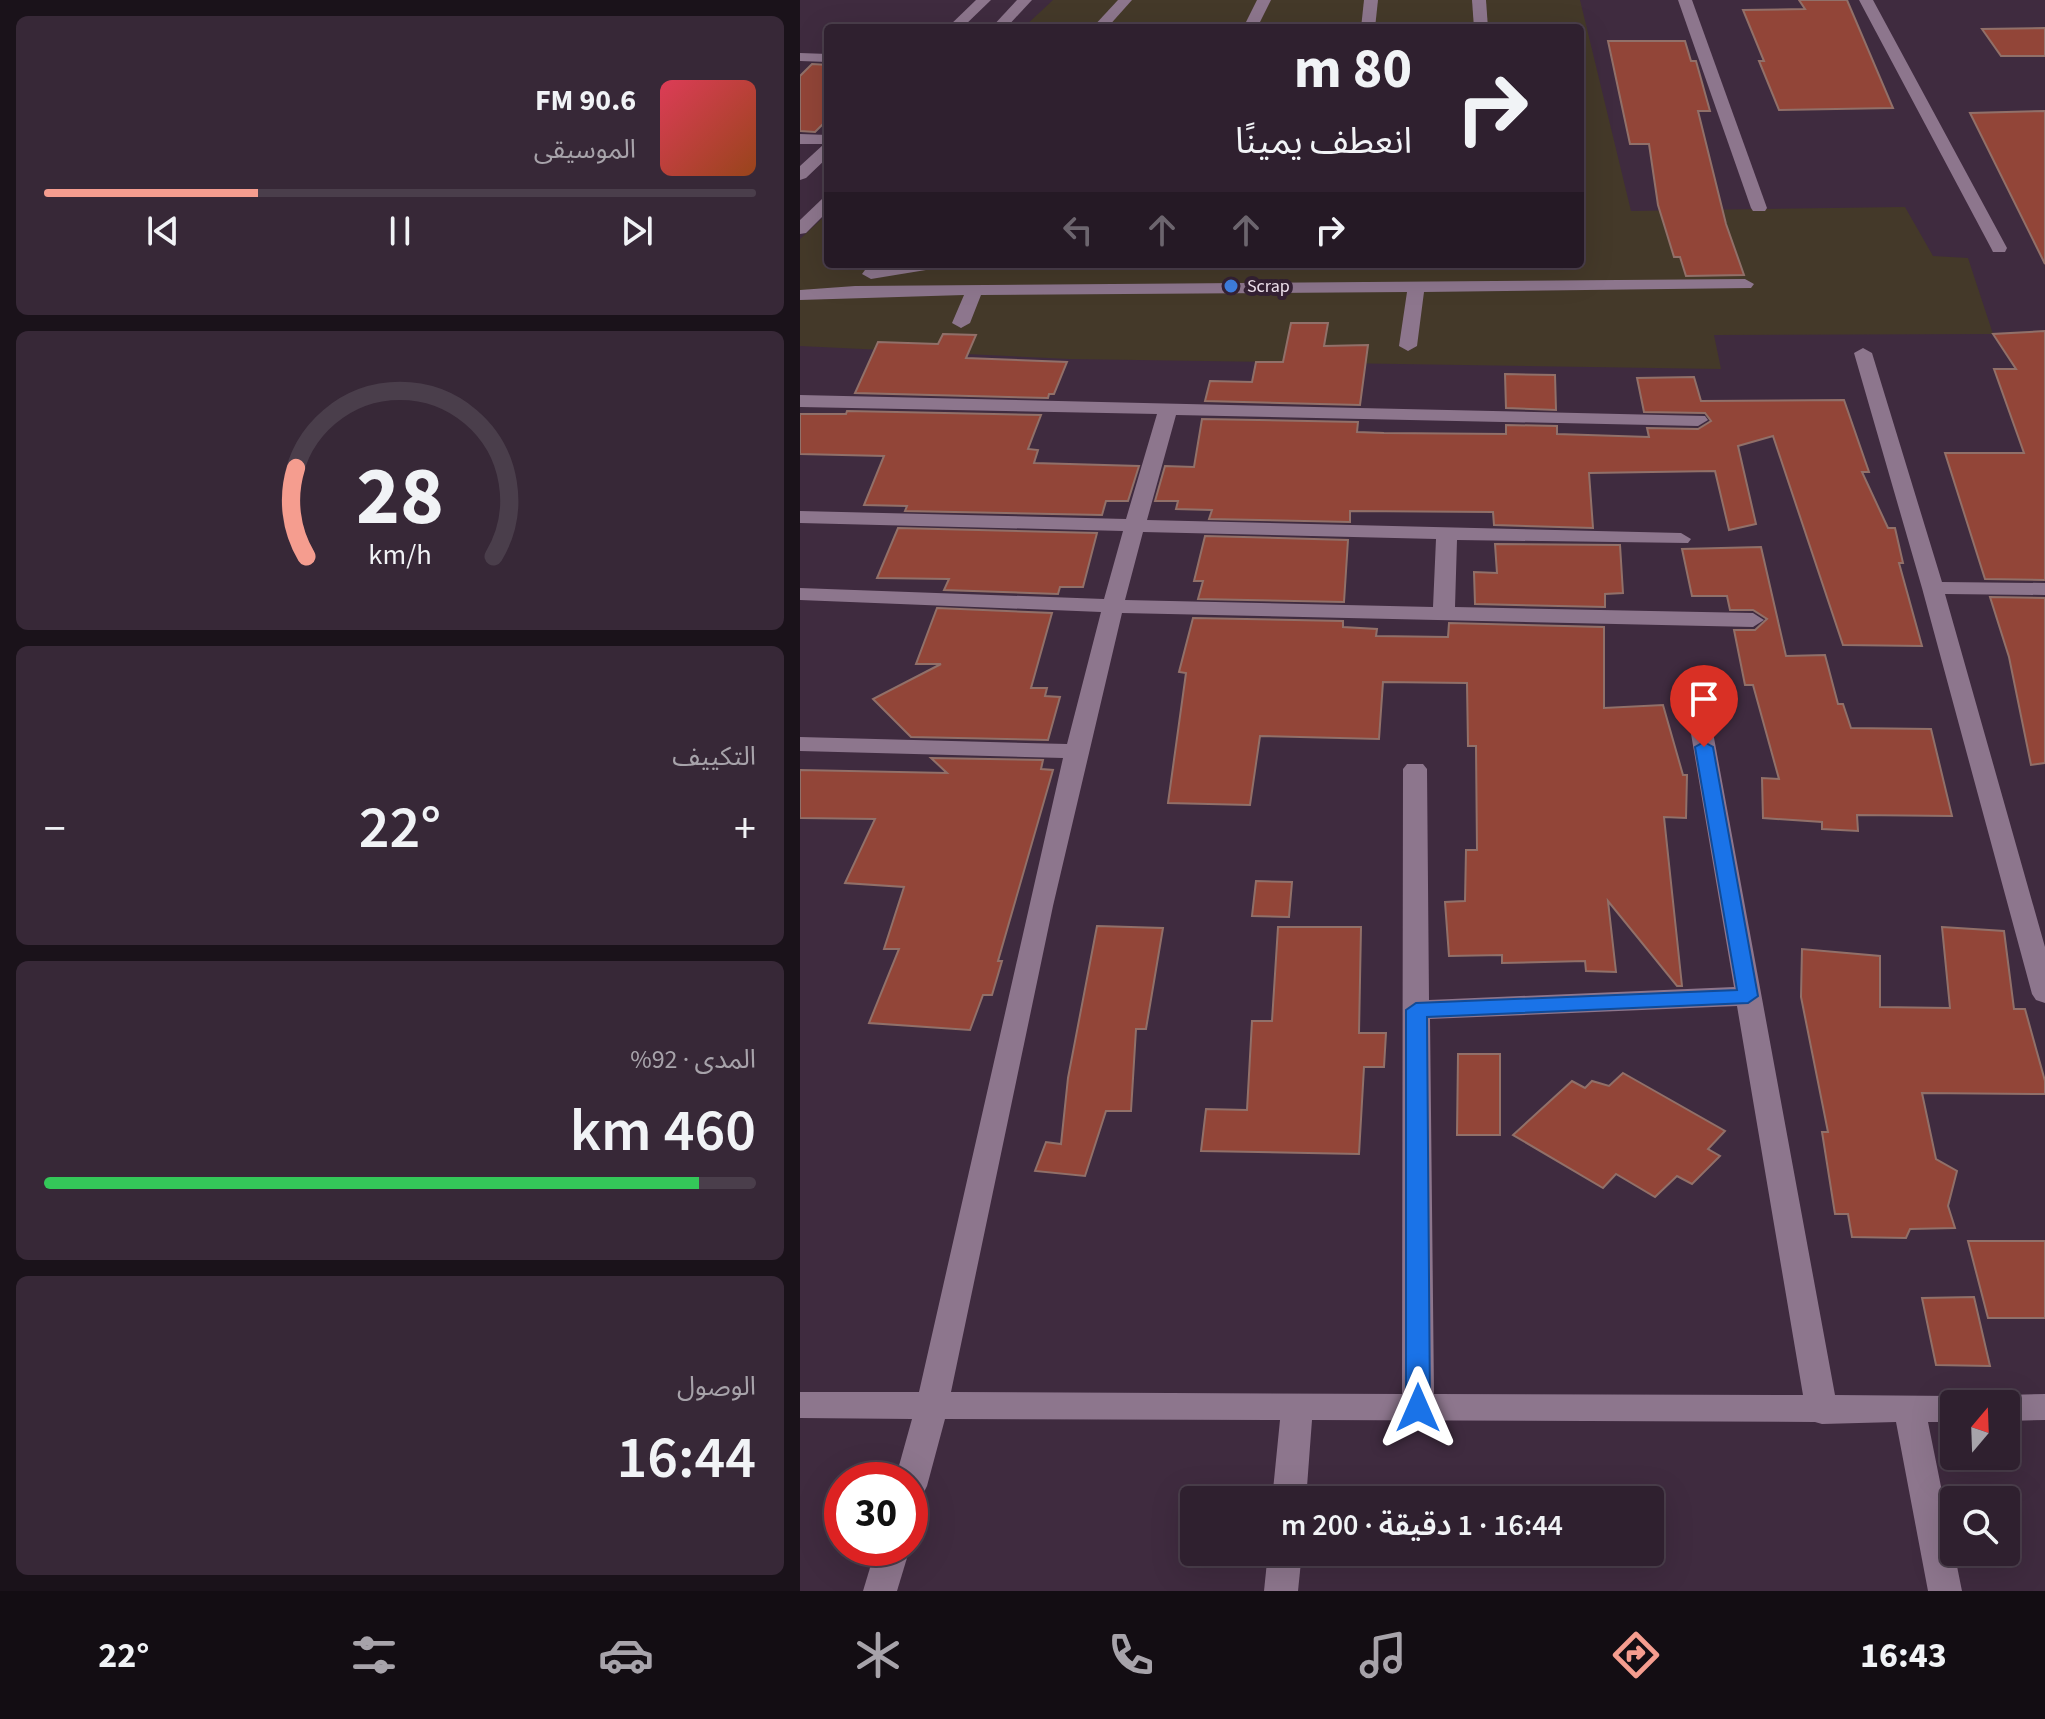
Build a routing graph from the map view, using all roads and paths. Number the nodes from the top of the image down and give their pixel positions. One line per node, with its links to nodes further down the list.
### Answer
1 (984, 0): 9 (street)
2 (1025, 0): 10 (street)
3 (1125, 0): 11 (street)
4 (1264, 0): 12 (street)
5 (1371, 0): 13 (street)
6 (1479, 0): 14 (street)
7 (1685, 0): 22 (street)
8 (1866, 0): 24 (street)
9 (958, 24)
10 (1002, 24)
11 (1103, 24)
12 (1252, 24)
13 (1368, 24)
14 (1481, 24)
15 (800, 57): 16 (street)
16 (824, 58)
17 (800, 139): 18 (street)
18 (824, 140)
19 (824, 152): 20 (street)
20 (800, 175)
21 (824, 206): 23 (street)
22 (1759, 208)
23 (800, 229)
24 (1999, 248)
25 (876, 269): 29 (street)
26 (1745, 284): 27 (street)
27 (1416, 286): 28 (street); 32 (street)
28 (975, 290): 29 (street); 31 (street)
29 (855, 291): 30 (street)
30 (800, 295)
31 (961, 323)
32 (1408, 346)
33 (1863, 353): 41 (street)
34 (800, 401): 35 (street)
35 (1168, 410): 36 (street); 38 (street)
36 (1698, 420)
37 (800, 517): 38 (street)
38 (1134, 524): 39 (street); 44 (street)
39 (1447, 533): 40 (street); 45 (street)
40 (1681, 539)
41 (1933, 588): 42 (street); 51 (street)
42 (2045, 589)
43 (800, 594): 44 (street)
44 (1111, 606): 45 (street); 49 (street)
45 (1444, 613): 46 (street)
46 (1753, 620)
47 (1699, 716): 52 (street)
48 (800, 744): 49 (street)
49 (1076, 751): 55 (street)
50 (1415, 769): 53 (street)
51 (2045, 994)
52 (1748, 996): 53 (street); 61 (street)
53 (1416, 1010): 58 (street)
54 (800, 1405): 55 (street)
55 (932, 1406): 57 (street); 63 (street)
56 (2045, 1407): 59 (street)
57 (1297, 1408): 58 (street); 64 (street)
58 (1418, 1408): 61 (street)
59 (2020, 1408)
60 (1940, 1410): 62 (street)
61 (1822, 1411): 62 (street)
62 (1910, 1411): 69 (street)
63 (917, 1462)
64 (1290, 1486)
65 (888, 1566): 67 (street)
66 (1284, 1566): 68 (street)
67 (880, 1591)
68 (1281, 1591)
69 (1945, 1591)

